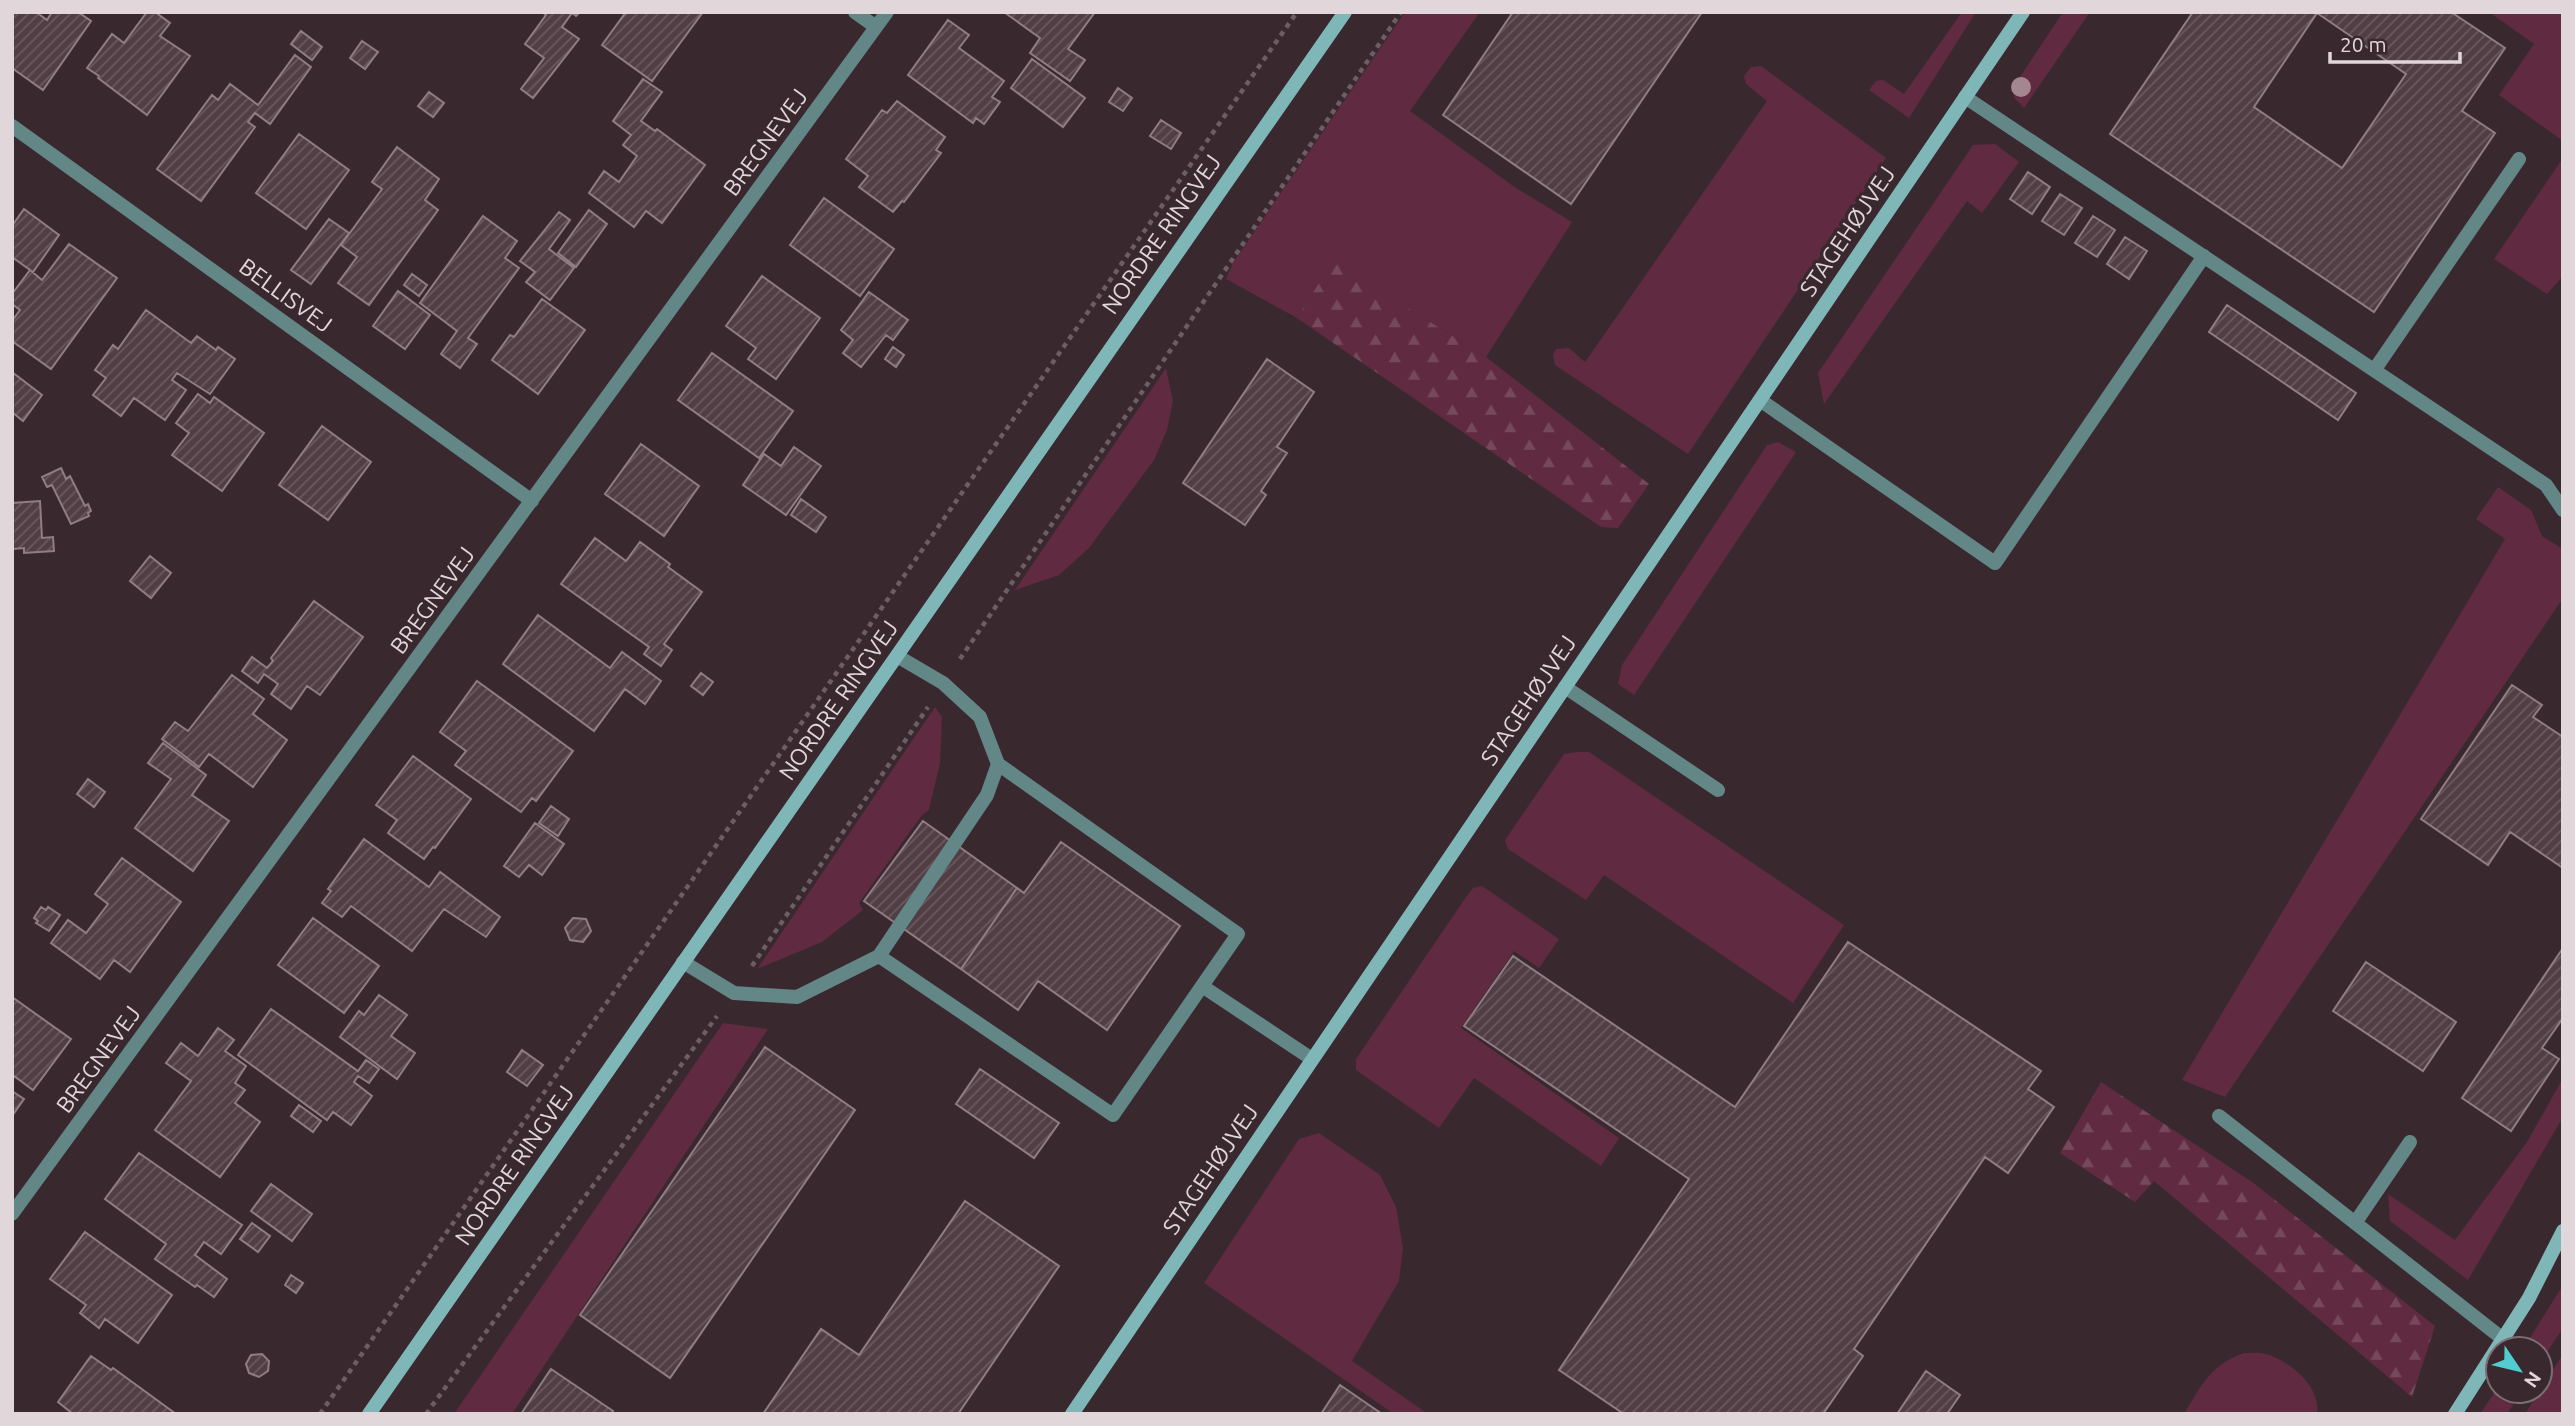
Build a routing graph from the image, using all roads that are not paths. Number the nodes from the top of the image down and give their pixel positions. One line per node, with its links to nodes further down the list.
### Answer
1 (855, 12): 5 (street)
2 (887, 12): 5 (street, BREGNEVEJ)
3 (1345, 12): 14 (street, NORDRE RINGVEJ)
4 (2023, 12): 6 (street, STAGEHØJVEJ)
5 (876, 27): 12 (street, BREGNEVEJ)
6 (1965, 97): 9 (street); 11 (street, STAGEHØJVEJ)
7 (12, 126): 12 (street, BELLISVEJ)
8 (2519, 159): 10 (street)
9 (2204, 256): 10 (street); 11 (street)
10 (2375, 369): 13 (street)
11 (1760, 400): 15 (street, STAGEHØJVEJ)
12 (532, 501): 24 (street, BREGNEVEJ)
13 (2563, 510)
14 (897, 656): 16 (street); 19 (street, NORDRE RINGVEJ)
15 (1565, 687): 17 (street); 21 (street, STAGEHØJVEJ)
16 (998, 764): 18 (street); 20 (street)
17 (1718, 790)
18 (879, 956): 19 (street); 20 (street)
19 (683, 962): 30 (street, NORDRE RINGVEJ)
20 (1202, 986): 21 (street)
21 (1312, 1059): 31 (street, STAGEHØJVEJ)
22 (2219, 1116): 25 (street)
23 (2410, 1142): 25 (street)
24 (12, 1214)
25 (2355, 1223): 27 (street)
26 (2563, 1231): 28 (street)
27 (2498, 1335)
28 (2506, 1335)
29 (2484, 1369): 32 (street)
30 (369, 1414)
31 (1072, 1414)
32 (2455, 1414)

